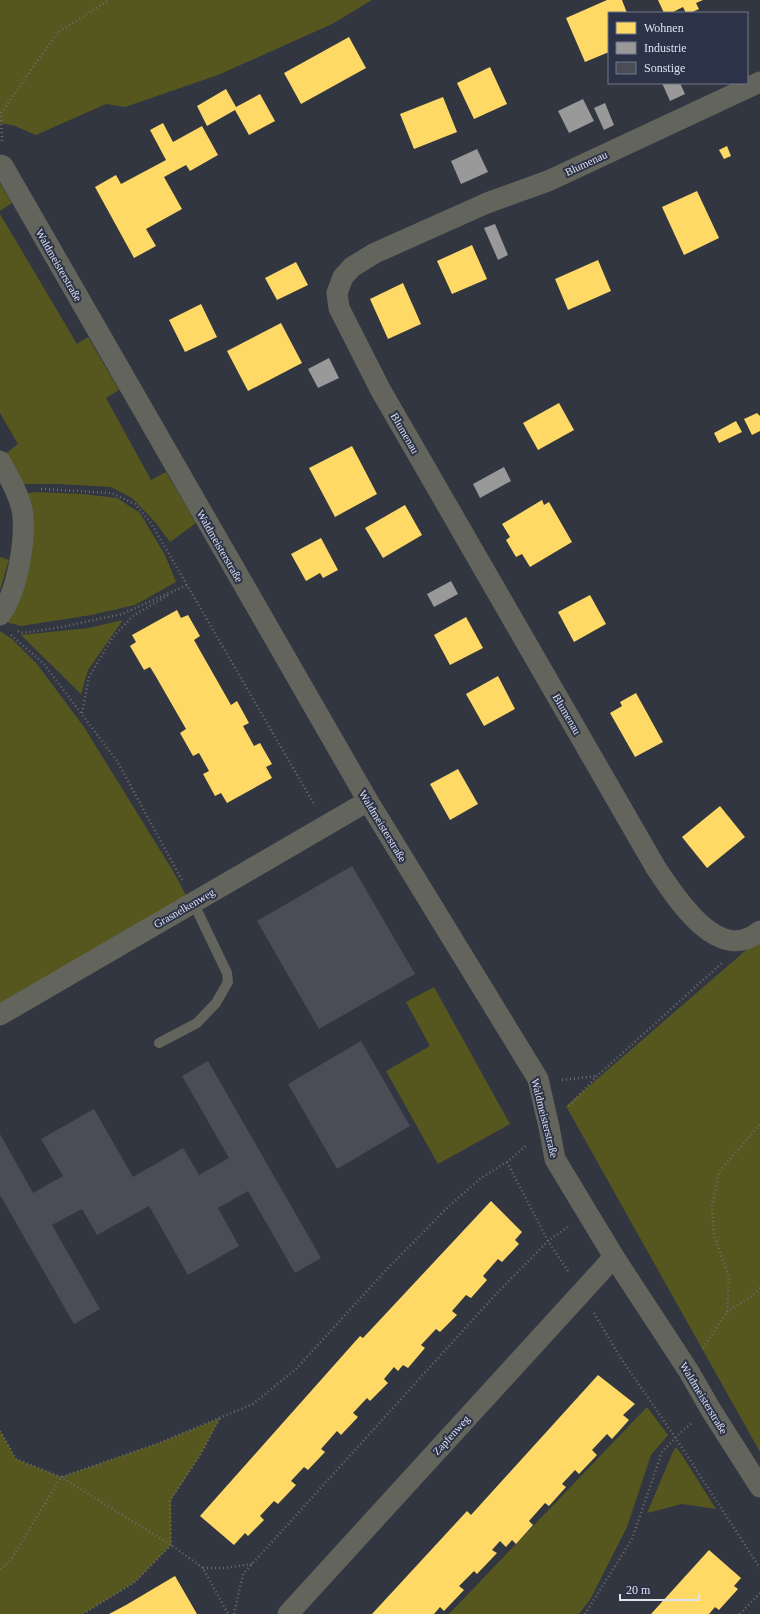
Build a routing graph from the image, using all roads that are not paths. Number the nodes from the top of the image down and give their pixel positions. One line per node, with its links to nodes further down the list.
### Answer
1 (760, 82): 7 (street, Blumenau)
2 (1, 166): 5 (street, Waldmeisterstraße)
3 (0, 461): 4 (street)
4 (6, 624)
5 (368, 801): 6 (street, Grasnelkenweg); 10 (street, Waldmeisterstraße)
6 (193, 902): 8 (street, Grasnelkenweg); 9 (lane)
7 (758, 933)
8 (0, 1014)
9 (159, 1043)
10 (614, 1256): 11 (street, Waldmeisterstraße); 12 (street, Zapfenweg)
11 (760, 1487)
12 (288, 1614)

